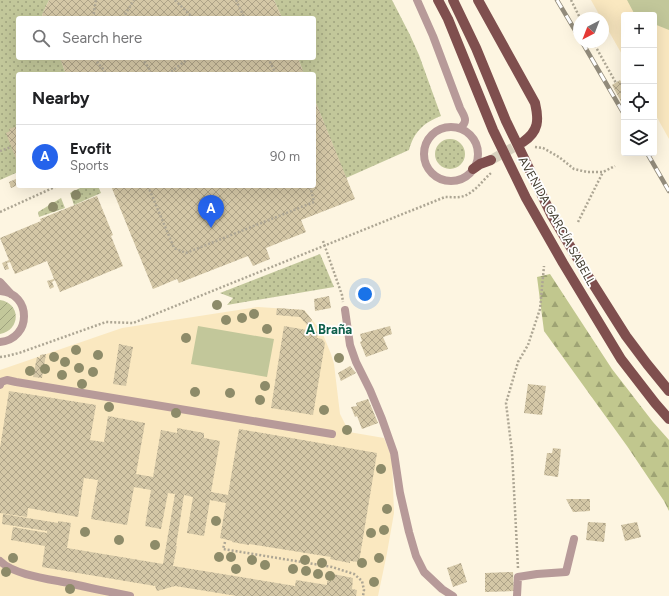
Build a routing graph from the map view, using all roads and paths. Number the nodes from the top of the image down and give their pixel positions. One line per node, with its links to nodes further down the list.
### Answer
1 (96, 0): 11 (path)
2 (134, 0): 12 (path)
3 (175, 0): 13 (path)
4 (236, 0): 14 (path)
5 (417, 0): 25 (street)
6 (438, 0): 49 (main road, AVENIDA GARCÍA SABELL)
7 (453, 0): 48 (main road, AVENIDA GARCÍA SABELL)
8 (478, 0): 26 (main road)
9 (571, 0): 10 (path)
10 (577, 12)
11 (92, 16)
12 (124, 16)
13 (191, 16)
14 (243, 16)
15 (596, 48): 24 (path)
16 (96, 60): 20 (path)
17 (143, 60): 21 (path)
18 (186, 60): 22 (path)
19 (269, 60): 23 (path)
20 (105, 72)
21 (150, 72)
22 (171, 72)
23 (275, 72)
24 (616, 83)
25 (460, 128): 31 (street); 31 (street)
26 (527, 145): 32 (path)
27 (11, 147): 28 (path)
28 (0, 151)
29 (493, 164): 31 (main road); 39 (path)
30 (615, 166): 32 (path)
31 (473, 169)
32 (603, 172): 37 (path)
33 (53, 188): 36 (path)
34 (149, 188): 35 (path)
35 (310, 188)
36 (0, 212)
37 (578, 222)
38 (323, 241): 39 (path)
39 (325, 246): 44 (path); 46 (path)
40 (544, 266): 54 (path)
41 (0, 282): 43 (street)
42 (0, 291): 43 (street)
43 (12, 294): 45 (street)
44 (345, 310): 57 (street)
45 (2, 342)
46 (0, 357)
47 (0, 385): 50 (street)
48 (669, 391)
49 (669, 418)
50 (332, 434)
51 (574, 539): 54 (street)
52 (225, 542): 56 (path)
53 (0, 561): 55 (street)
54 (518, 578): 58 (street)
55 (130, 596)
56 (363, 596)
57 (453, 596)
58 (517, 596)

